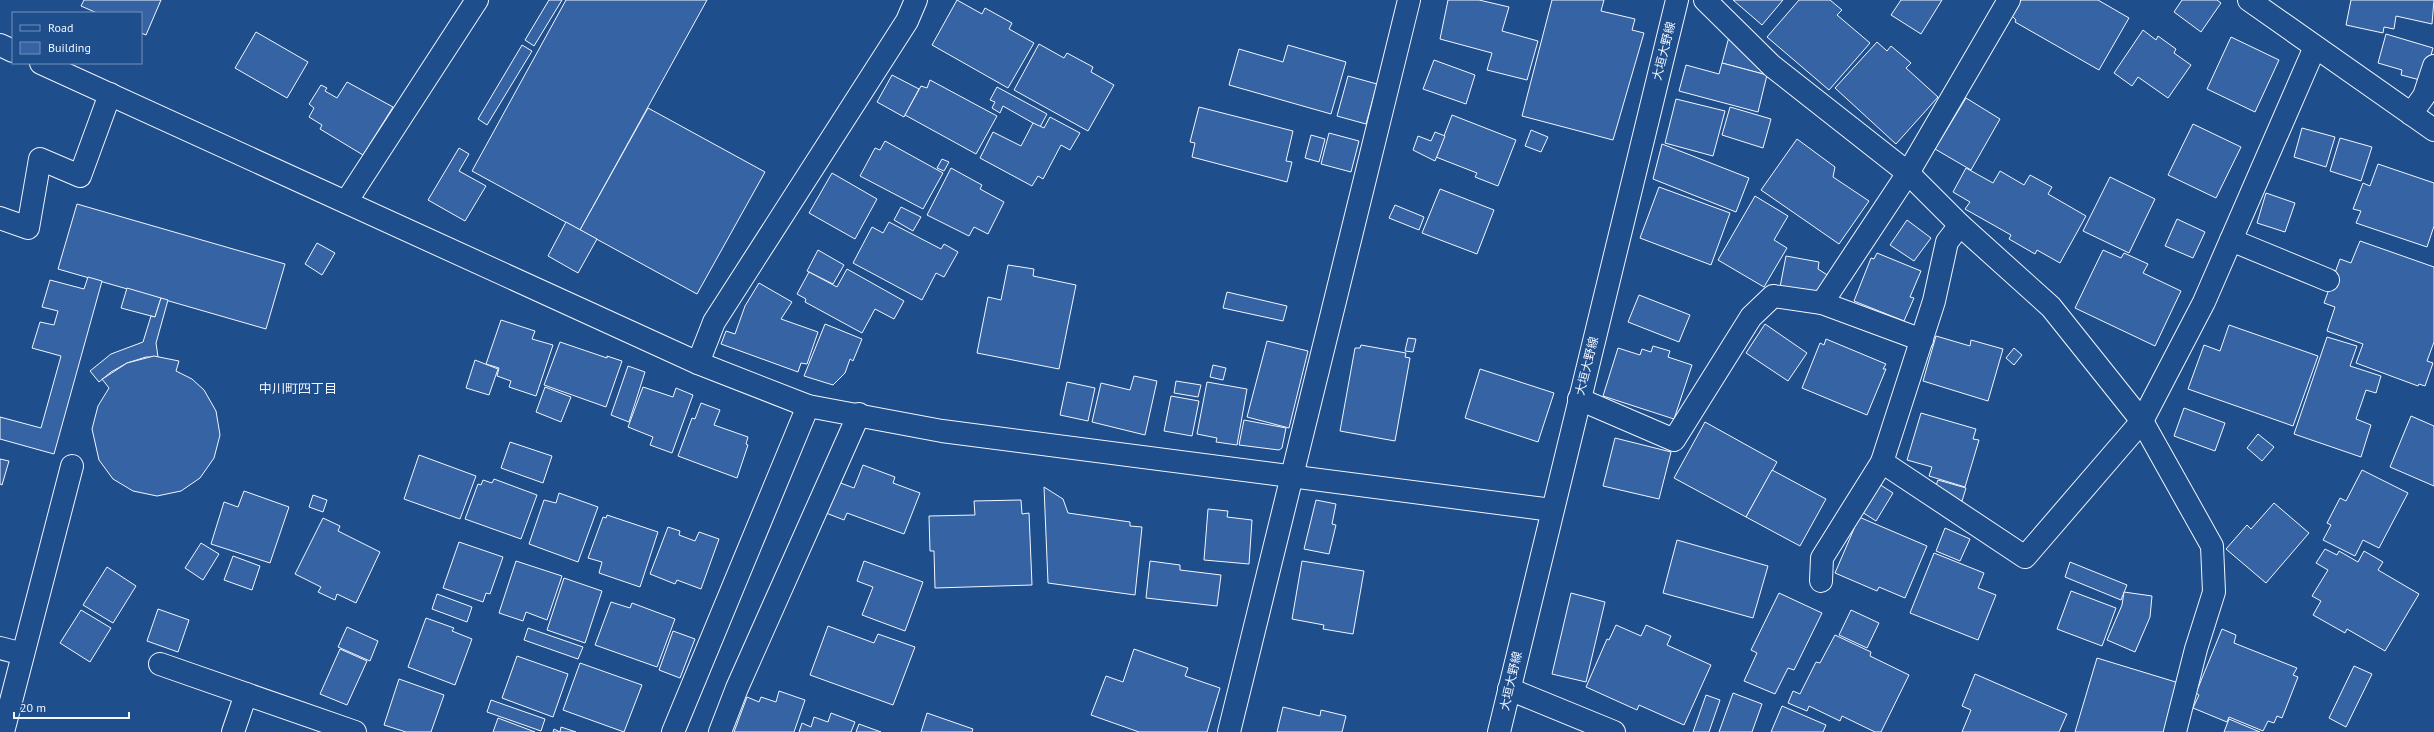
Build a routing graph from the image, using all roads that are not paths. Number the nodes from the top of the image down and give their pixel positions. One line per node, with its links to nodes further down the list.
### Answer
1 (477, 0): 17 (street)
2 (916, 0): 24 (street)
3 (1409, 0): 31 (street)
4 (1677, 0): 25 (street, 大垣大野線)
5 (1705, 0): 16 (street)
6 (2009, 0): 16 (street)
7 (2249, 0): 9 (street)
8 (0, 45): 10 (street)
9 (2315, 47): 14 (street); 20 (street)
10 (12, 50)
11 (43, 64): 13 (street)
12 (2434, 66): 14 (street)
13 (110, 94): 17 (street); 18 (street)
14 (2411, 114): 15 (street)
15 (2434, 130)
16 (1908, 173): 19 (street); 22 (street)
17 (346, 202): 24 (street)
18 (0, 218)
19 (1960, 225): 23 (street); 28 (street)
20 (2231, 240): 21 (street); 28 (street)
21 (2328, 280)
22 (1822, 303): 23 (street); 25 (street)
23 (1922, 340): 29 (street)
24 (698, 363): 26 (street)
25 (1579, 399): 32 (street, 大垣大野線)
26 (808, 406): 27 (street); 42 (street)
27 (859, 414): 31 (street); 43 (street)
28 (2142, 421): 29 (street); 47 (street)
29 (1882, 462): 33 (street)
30 (72, 466): 35 (street)
31 (1291, 478): 32 (street); 44 (street)
32 (1552, 510): 37 (street, 大垣大野線)
33 (1821, 581)
34 (0, 648): 35 (street)
35 (23, 654): 39 (street)
36 (160, 664): 38 (street)
37 (1509, 689): 45 (street, 大垣大野線); 46 (street)
38 (246, 694): 40 (street); 41 (street)
39 (3, 732)
40 (233, 732)
41 (355, 732)
42 (673, 732)
43 (720, 732)
44 (1229, 732)
45 (1499, 732)
46 (1614, 732)
47 (2175, 732)

